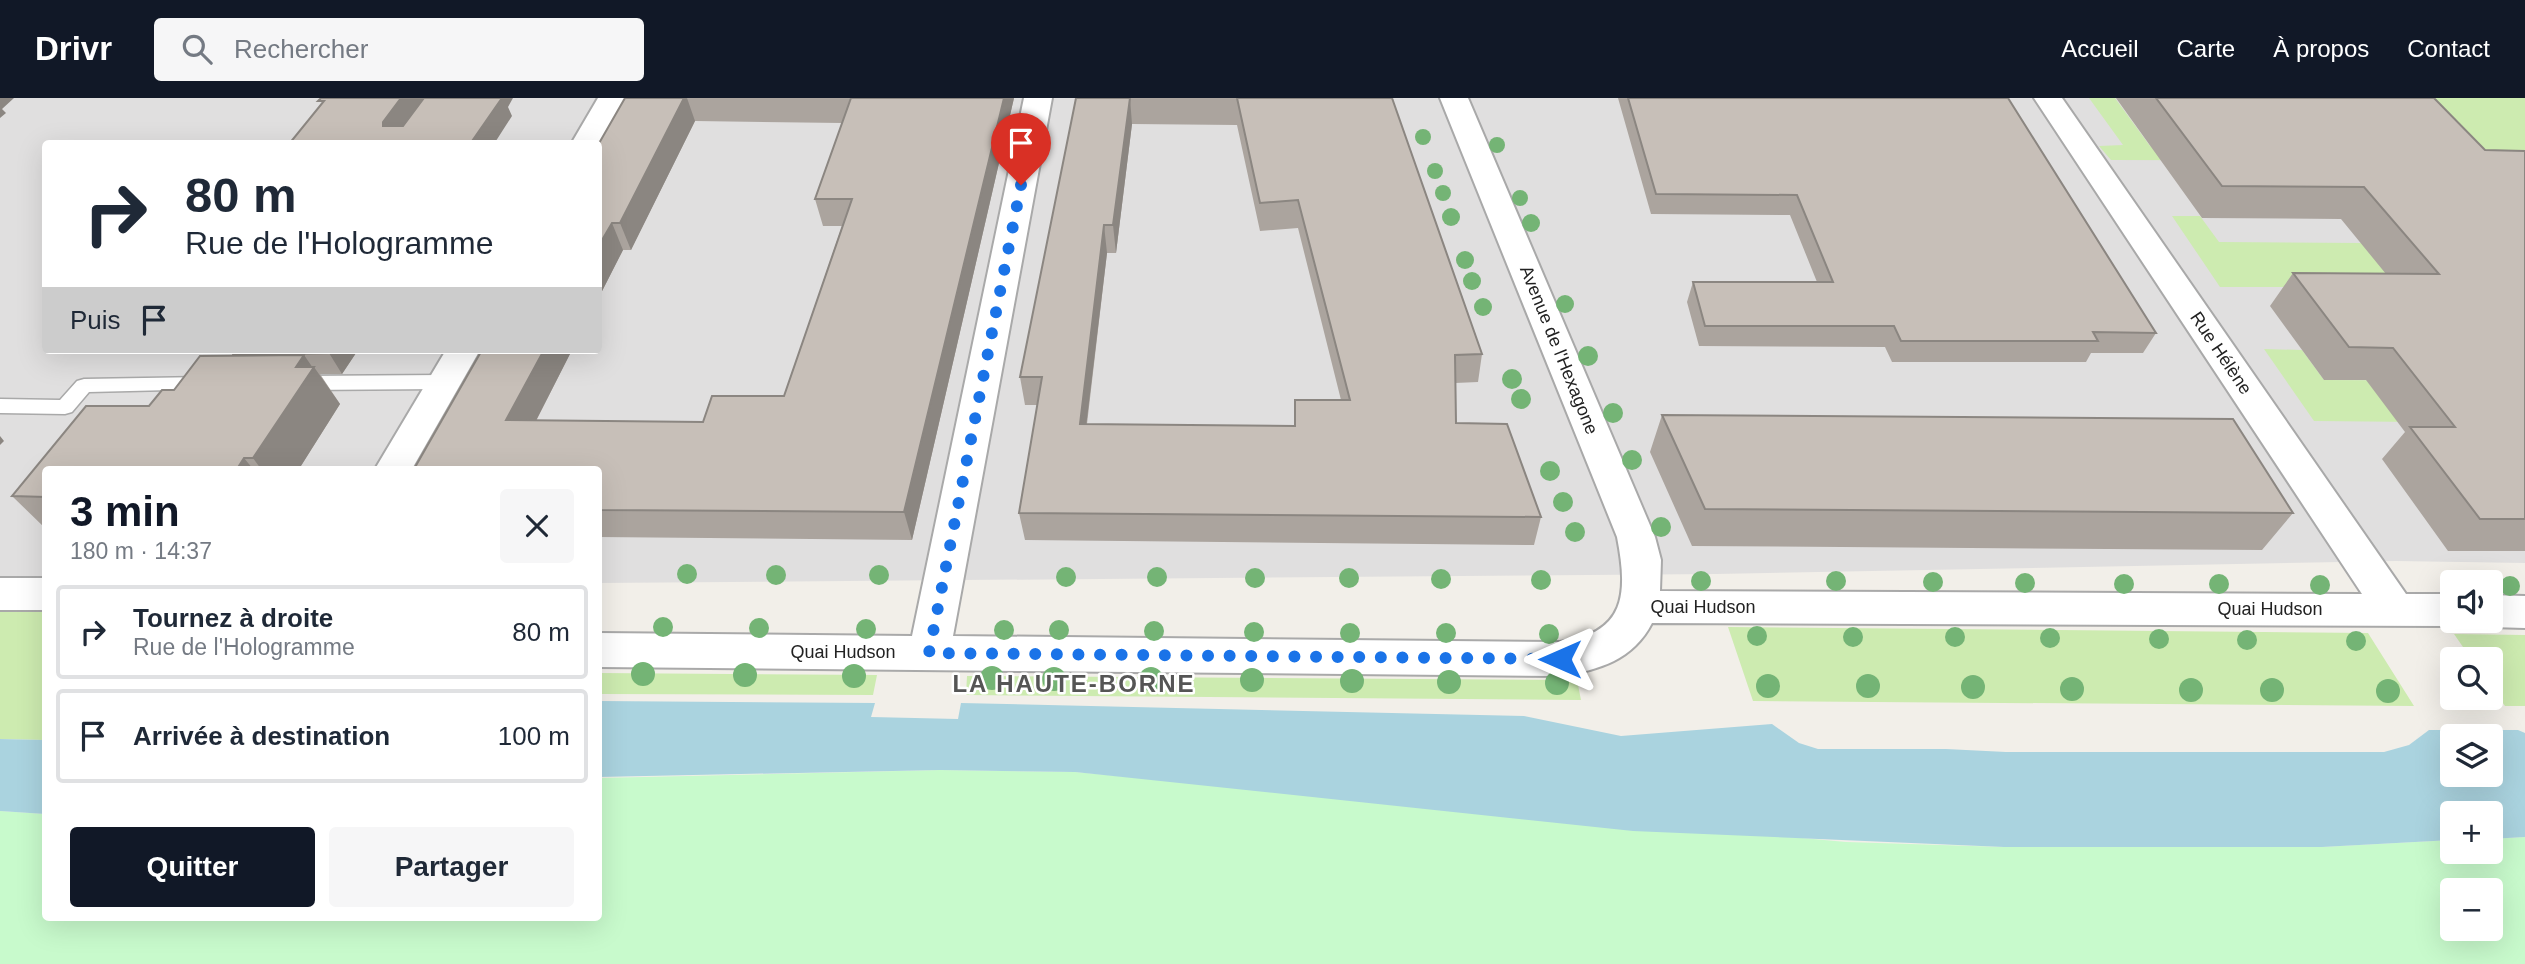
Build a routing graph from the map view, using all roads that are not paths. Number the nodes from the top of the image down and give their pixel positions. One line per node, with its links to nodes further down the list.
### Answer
1 (612, 98): 5 (street)
2 (1038, 98): 20 (street)
3 (1454, 98): 14 (street, Avenue de l'Hexagone)
4 (2048, 98): 15 (street, Rue Hélène)
5 (587, 140)
6 (461, 354): 7 (street)
7 (444, 382): 8 (lane); 11 (street)
8 (283, 383)
9 (229, 384): 10 (lane)
10 (0, 406)
11 (395, 466)
12 (0, 594): 13 (street)
13 (42, 594)
14 (1640, 607): 15 (street, Quai Hudson); 20 (street, Quai Hudson)
15 (2394, 609): 16 (street, Quai Hudson)
16 (2440, 610)
17 (2503, 611): 18 (street)
18 (2525, 612)
19 (602, 650): 20 (street, Quai Hudson)
20 (929, 653)

